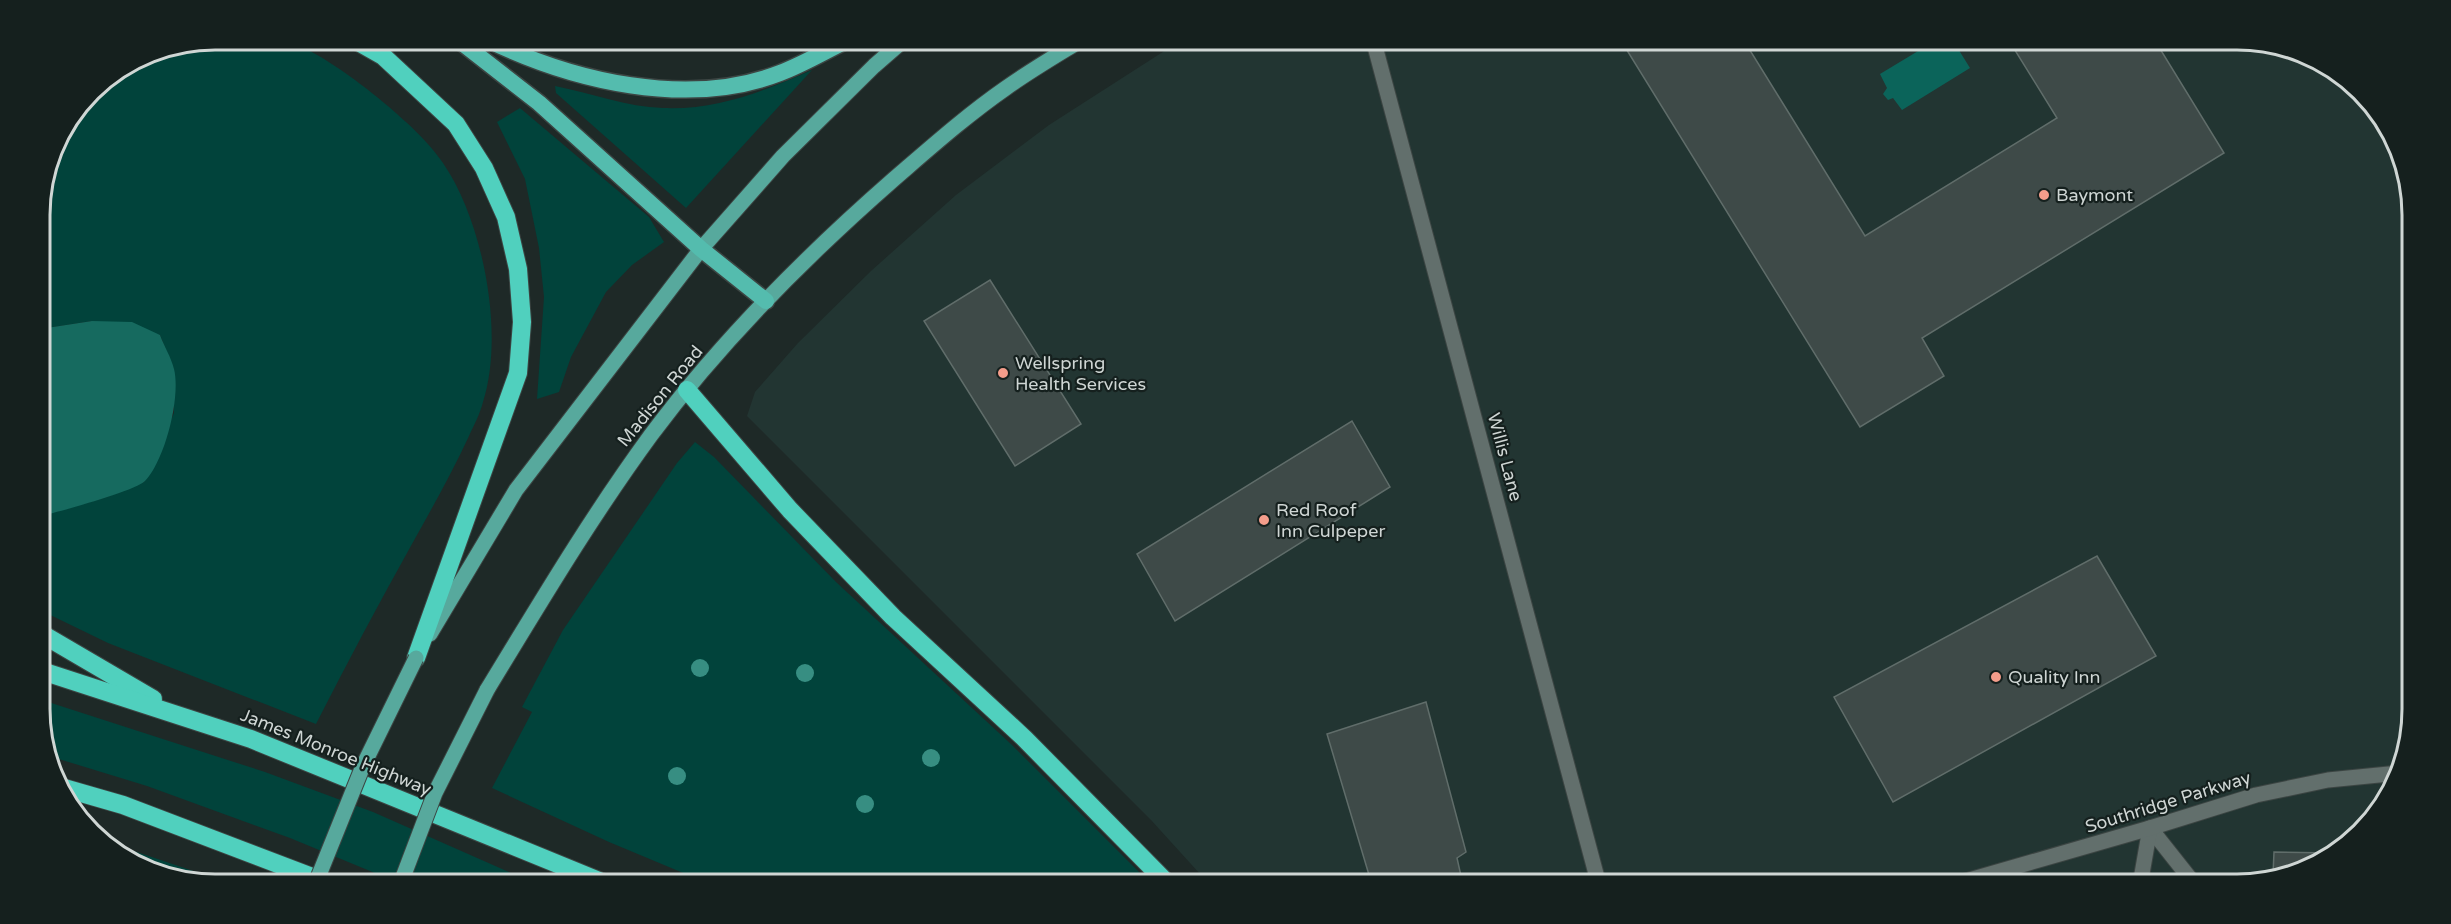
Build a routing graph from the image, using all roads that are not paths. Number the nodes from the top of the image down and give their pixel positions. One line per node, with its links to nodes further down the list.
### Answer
1 (371, 50): 12 (highway)
2 (471, 50): 8 (highway)
3 (508, 50): 4 (highway)
4 (828, 50)
5 (892, 50): 8 (main road)
6 (1066, 50): 9 (main road, Madison Road)
7 (1375, 50): 25 (street, Willis Lane)
8 (701, 249): 9 (highway); 12 (main road)
9 (766, 301): 10 (main road, Madison Road)
10 (687, 390): 22 (main road, Madison Road, bridge); 24 (highway)
11 (50, 639): 14 (highway)
12 (416, 658): 21 (main road, bridge)
13 (50, 674): 14 (highway, James Monroe Highway)
14 (183, 716): 23 (highway, James Monroe Highway)
15 (2387, 775): 16 (street, Southridge Parkway)
16 (2369, 776): 17 (street); 19 (street, Southridge Parkway)
17 (2386, 779)
18 (71, 790): 20 (highway)
19 (2150, 828): 26 (street, Southridge Parkway); 27 (street); 28 (street)
20 (304, 874)
21 (319, 874)
22 (403, 874)
23 (582, 874)
24 (1158, 874)
25 (1596, 874)
26 (1990, 874)
27 (2142, 874)
28 (2186, 874)

